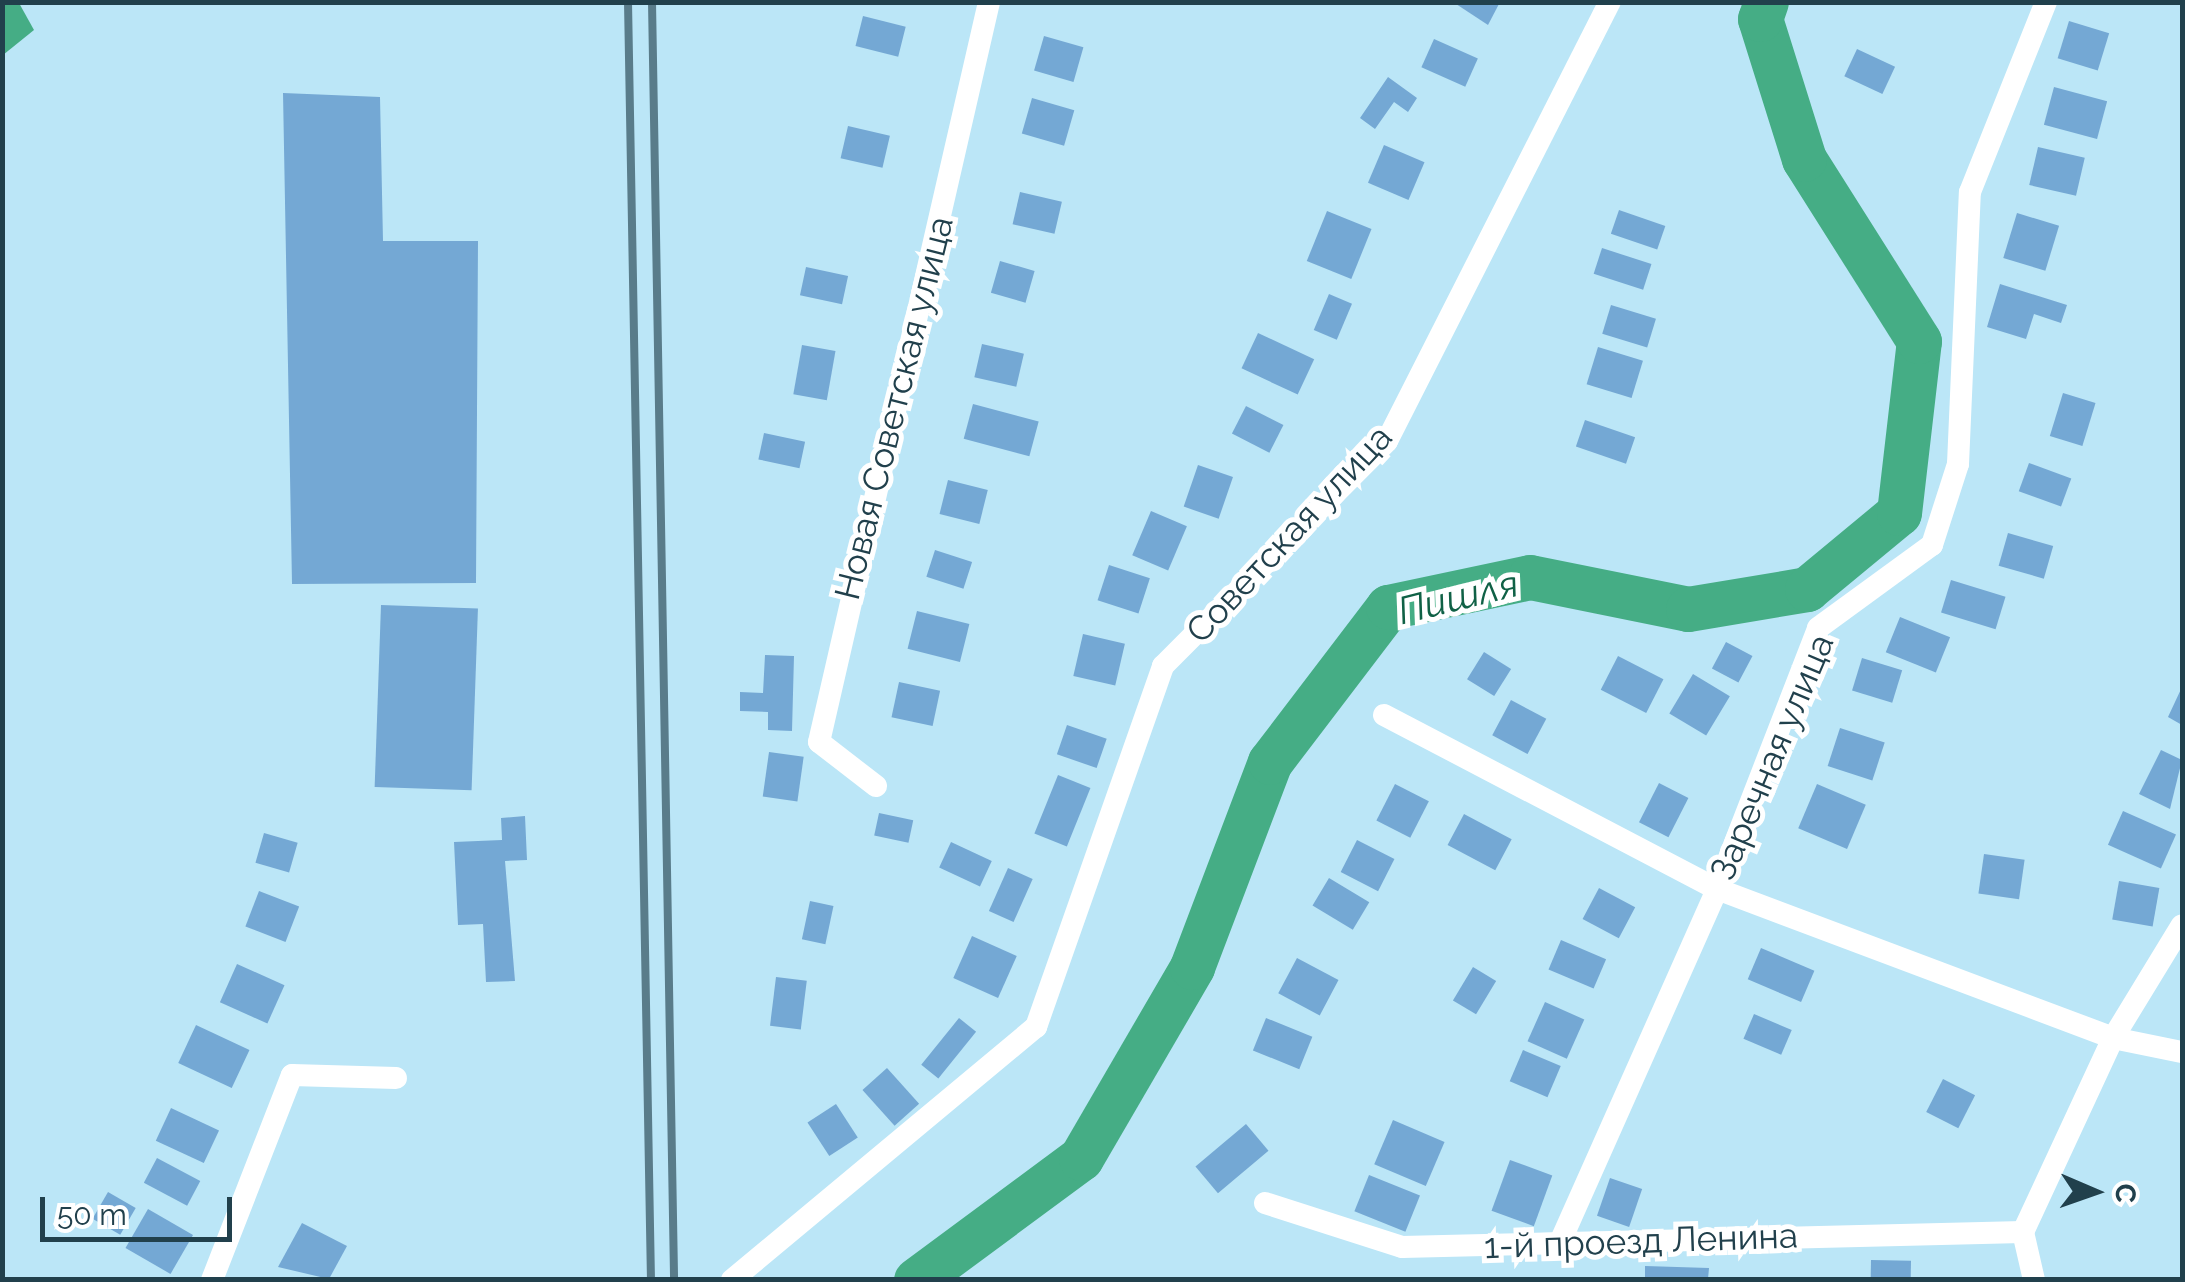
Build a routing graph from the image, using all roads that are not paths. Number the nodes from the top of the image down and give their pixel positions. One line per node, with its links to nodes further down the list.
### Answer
1 (989, 2): 5 (street, Новая Советская улица)
2 (1610, 2): 15 (street, Советская улица)
3 (2046, 2): 6 (street, Заречная улица)
4 (1384, 715): 6 (street)
5 (876, 786)
6 (1717, 889): 8 (street); 13 (street, Заречная улица)
7 (2182, 925): 8 (street)
8 (2113, 1038): 9 (street); 12 (street)
9 (2182, 1052)
10 (396, 1078): 14 (street)
11 (1266, 1203): 13 (street, 1-й проезд Ленина)
12 (2022, 1232): 13 (street, 1-й проезд Ленина); 16 (street)
13 (1557, 1250)
14 (212, 1280)
15 (732, 1280)
16 (2034, 1280)

